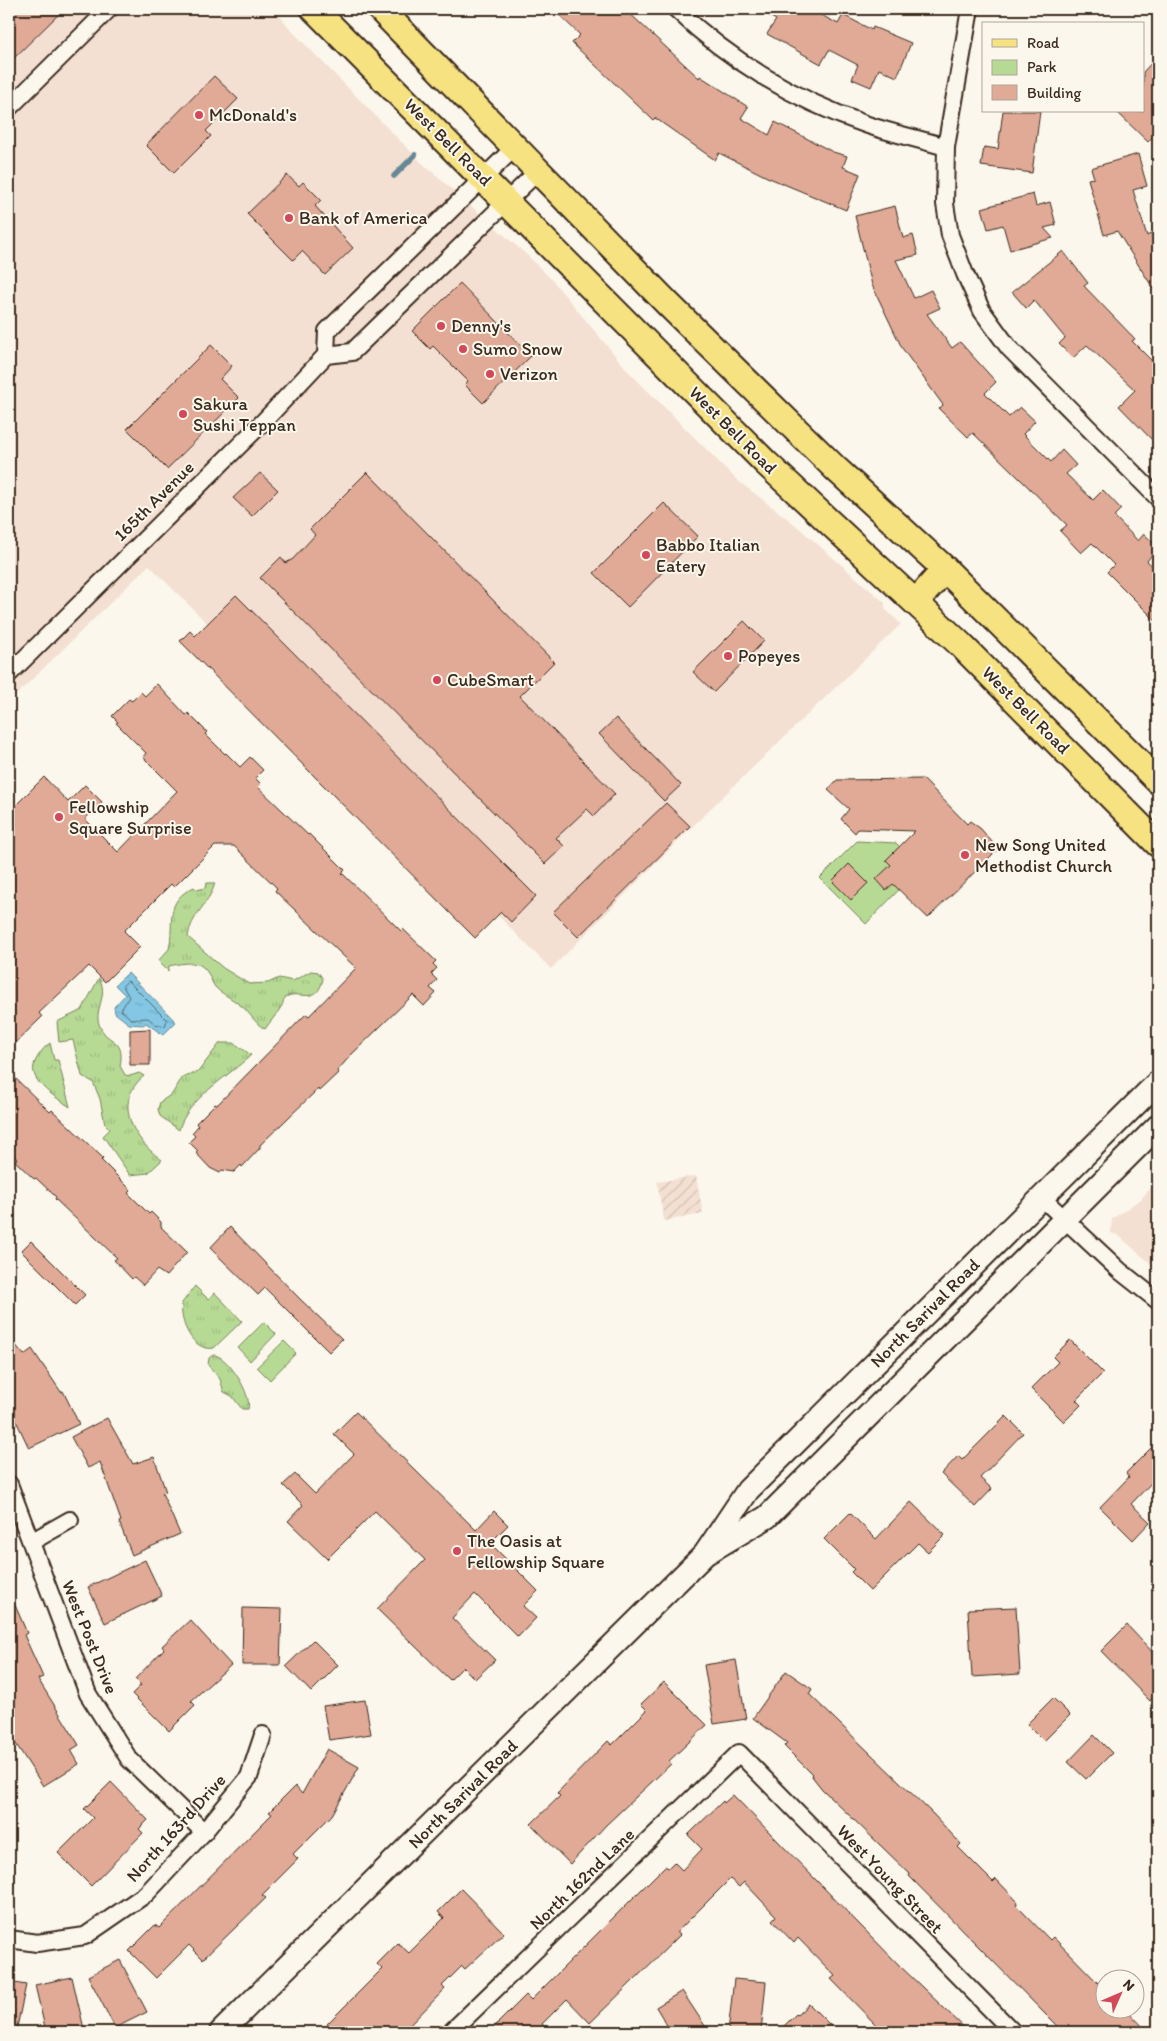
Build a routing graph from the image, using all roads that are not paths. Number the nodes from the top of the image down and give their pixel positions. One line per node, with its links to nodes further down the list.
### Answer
1 (109, 9): 6 (street)
2 (314, 9): 10 (main road, West Bell Road)
3 (380, 9): 7 (main road)
4 (676, 9): 8 (street)
5 (970, 9): 8 (street)
6 (9, 108)
7 (515, 147): 9 (main road); 10 (street)
8 (946, 147): 13 (street)
9 (538, 170): 11 (street); 14 (main road)
10 (484, 178): 11 (main road, West Bell Road); 12 (street)
11 (505, 200): 12 (street); 15 (main road, West Bell Road)
12 (326, 355): 16 (street, 165th Avenue)
13 (1158, 498)
14 (945, 569): 15 (main road); 17 (main road)
15 (916, 602): 18 (main road, West Bell Road)
16 (9, 674)
17 (1158, 781)
18 (1158, 844)
19 (1158, 1082): 21 (main road, North Sarival Road)
20 (1158, 1126): 22 (main road, North Sarival Road)
21 (1041, 1197): 22 (street); 27 (main road, North Sarival Road)
22 (1066, 1220): 23 (street); 27 (main road, North Sarival Road)
23 (1158, 1301)
24 (9, 1484): 26 (street, West Post Drive)
25 (70, 1520): 26 (street)
26 (31, 1542): 30 (street, West Post Drive)
27 (705, 1554): 32 (main road, North Sarival Road)
28 (263, 1735): 30 (street, North 163rd Drive)
29 (739, 1753): 33 (street, North 162nd Lane); 34 (street, West Young Street)
30 (204, 1832): 31 (street, North 163rd Drive)
31 (9, 1939)
32 (220, 2032)
33 (451, 2032)
34 (1013, 2032)

